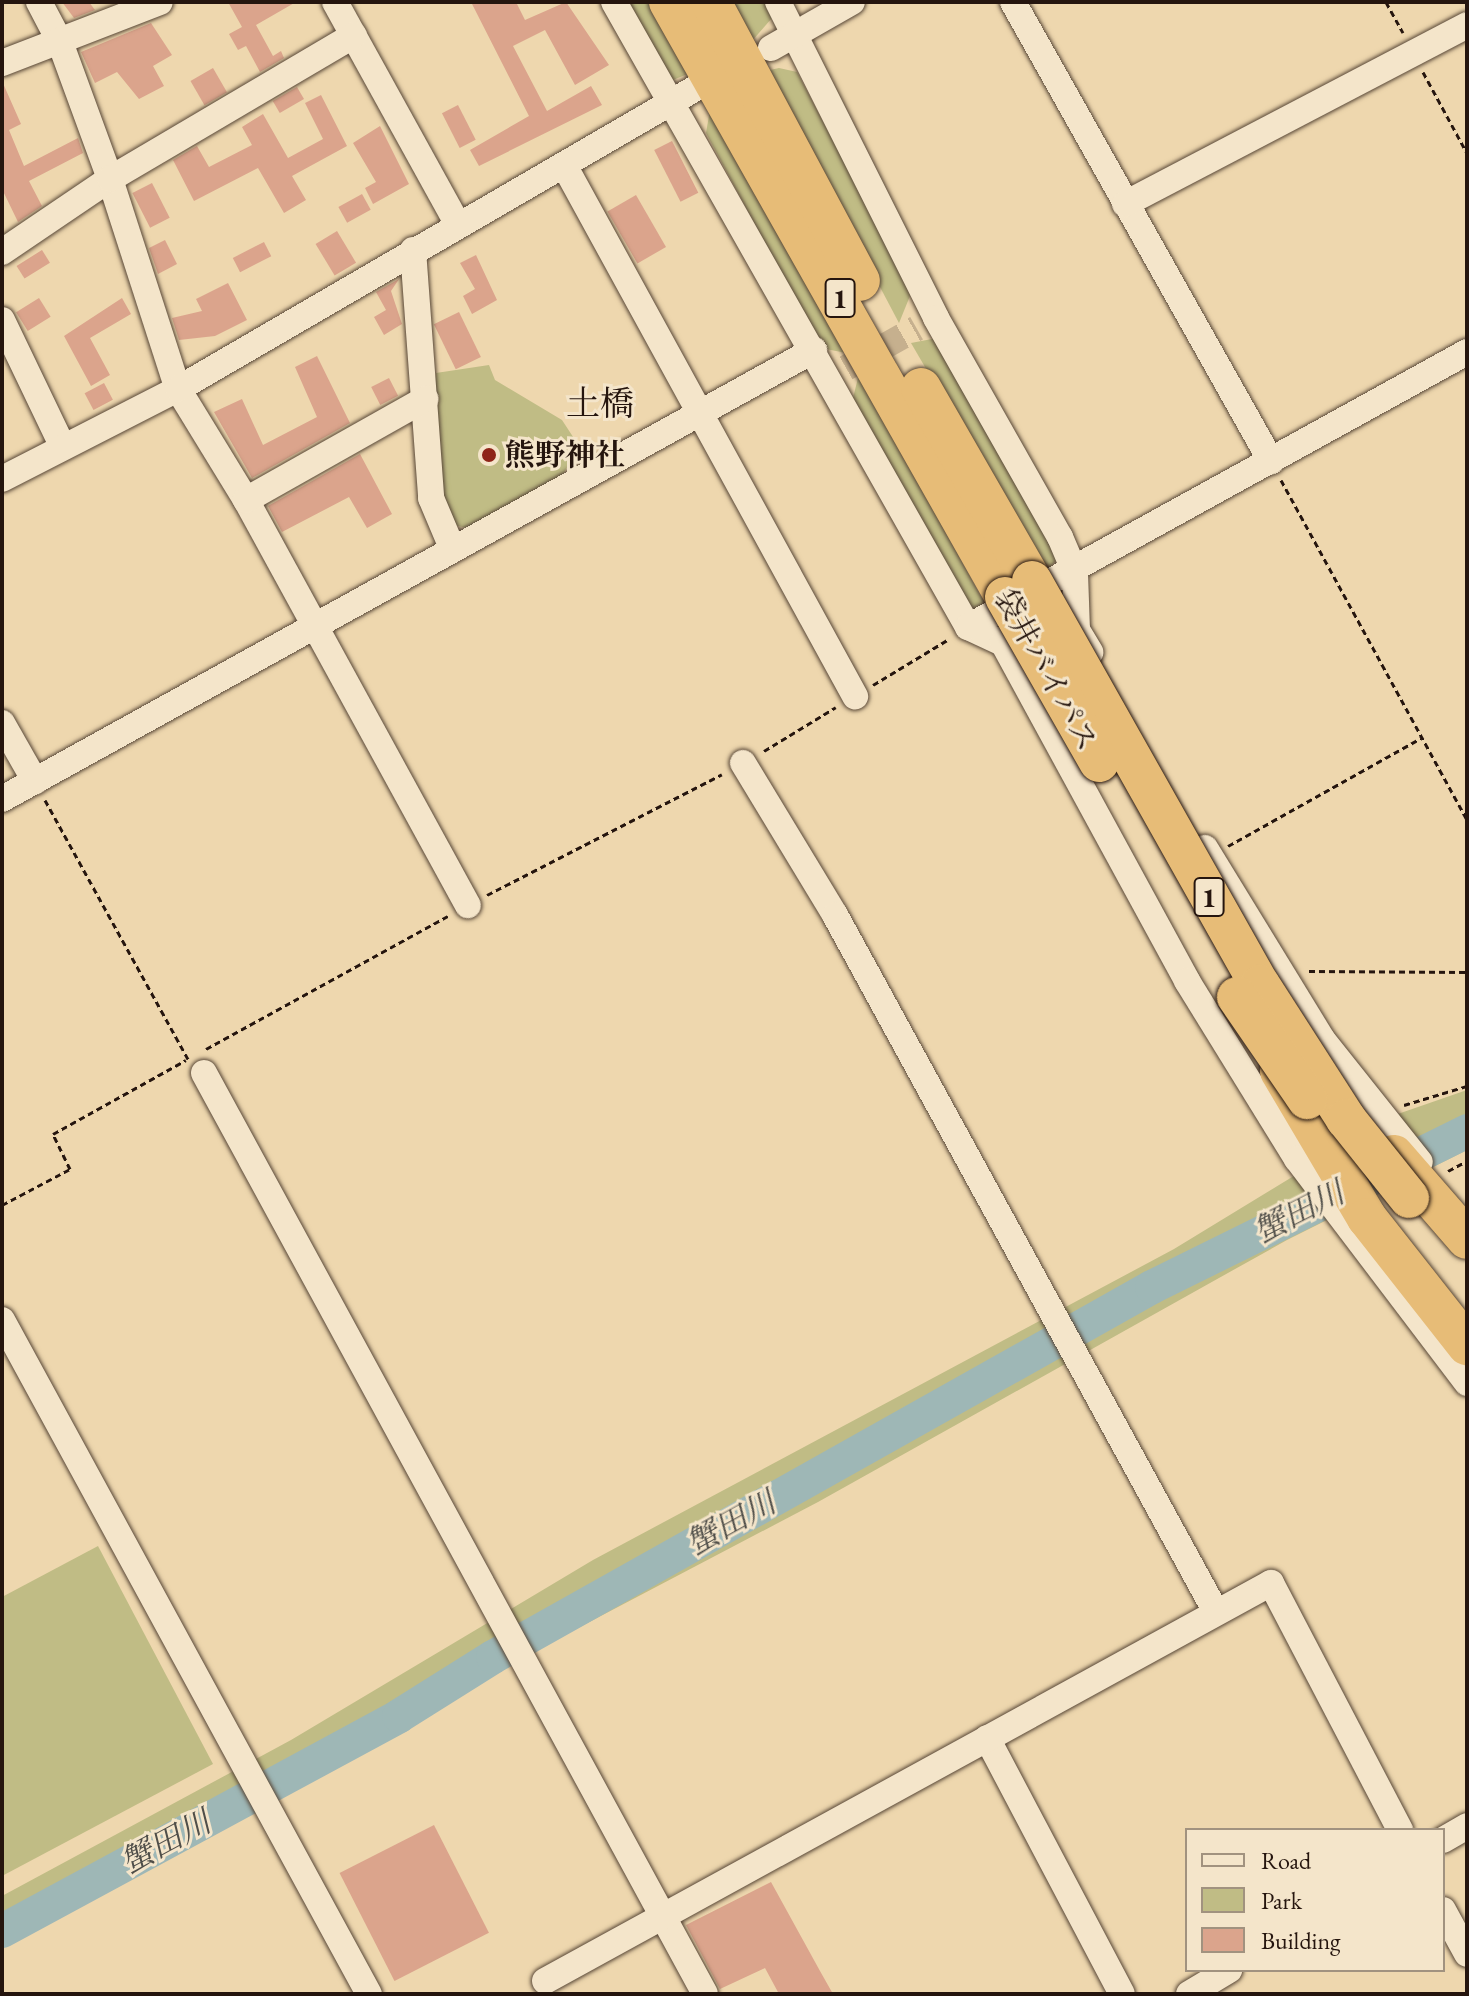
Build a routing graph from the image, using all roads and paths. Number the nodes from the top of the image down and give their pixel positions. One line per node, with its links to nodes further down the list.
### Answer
1 (39, 2): 14 (street)
2 (160, 2): 14 (street)
3 (335, 2): 12 (street)
4 (614, 2): 18 (street)
5 (669, 2): 38 (highway, 袋井バイパス / 1)
6 (711, 2): 38 (highway, 袋井バイパス / 1)
7 (778, 2): 13 (street)
8 (852, 2): 13 (street)
9 (1013, 2): 22 (street)
10 (1386, 2): 16 (path)
11 (1467, 25): 16 (street)
12 (354, 35): 21 (street); 23 (street)
13 (794, 35): 15 (street); 37 (street)
14 (60, 42): 17 (street); 21 (street)
15 (771, 48)
16 (1414, 54): 19 (path); 22 (street)
17 (2, 63)
18 (684, 95): 20 (street); 27 (street)
19 (1467, 153)
20 (564, 165): 23 (street); 31 (street)
21 (110, 179): 25 (street); 29 (street)
22 (1125, 204): 33 (street)
23 (457, 223): 24 (street)
24 (413, 250): 29 (street); 30 (street)
25 (2, 252)
26 (2, 320): 32 (street)
27 (814, 350): 31 (street); 40 (street)
28 (1467, 352): 33 (street)
29 (178, 389): 32 (street); 35 (street)
30 (425, 399): 35 (street); 36 (street)
31 (699, 414): 36 (street); 41 (street)
32 (62, 445): 34 (street)
33 (1271, 461): 37 (street); 43 (path)
34 (2, 479)
35 (246, 500): 39 (street)
36 (453, 550): 39 (street)
37 (1075, 573): 40 (street); 48 (street)
38 (1018, 589): 56 (highway, 袋井バイパス / 1, bridge)
39 (315, 626): 45 (street); 49 (street)
40 (968, 627): 56 (street)
41 (855, 696)
42 (2, 723): 45 (street)
43 (1422, 738): 47 (path); 48 (path)
44 (743, 763): 64 (street)
45 (35, 781): 46 (street); 52 (path)
46 (2, 799)
47 (1467, 820)
48 (1210, 856): 50 (street)
49 (468, 905)
50 (1277, 970): 51 (path); 54 (street)
51 (1467, 972)
52 (196, 1066): 70 (street)
53 (1467, 1086): 54 (path)
54 (1384, 1119): 56 (street)
55 (1467, 1161): 56 (path)
56 (1399, 1198): 57 (street); 58 (highway); 59 (highway, 袋井バイパス / 1); 60 (highway, 袋井バイパス / 1); 62 (highway); 63 (street)
57 (1467, 1215)
58 (1467, 1239)
59 (1467, 1266)
60 (1467, 1309)
61 (2, 1320): 74 (street)
62 (1467, 1345)
63 (1467, 1383)
64 (1216, 1612): 65 (street); 67 (street)
65 (987, 1738): 70 (street); 76 (street)
66 (1467, 1826): 68 (street)
67 (1399, 1828)
68 (1445, 1839)
69 (1445, 1914): 71 (street)
70 (663, 1919): 73 (street); 75 (street)
71 (1467, 1954)
72 (1226, 1972): 77 (street)
73 (545, 1981)
74 (369, 1994)
75 (705, 1994)
76 (1122, 1994)
77 (1189, 1994)

